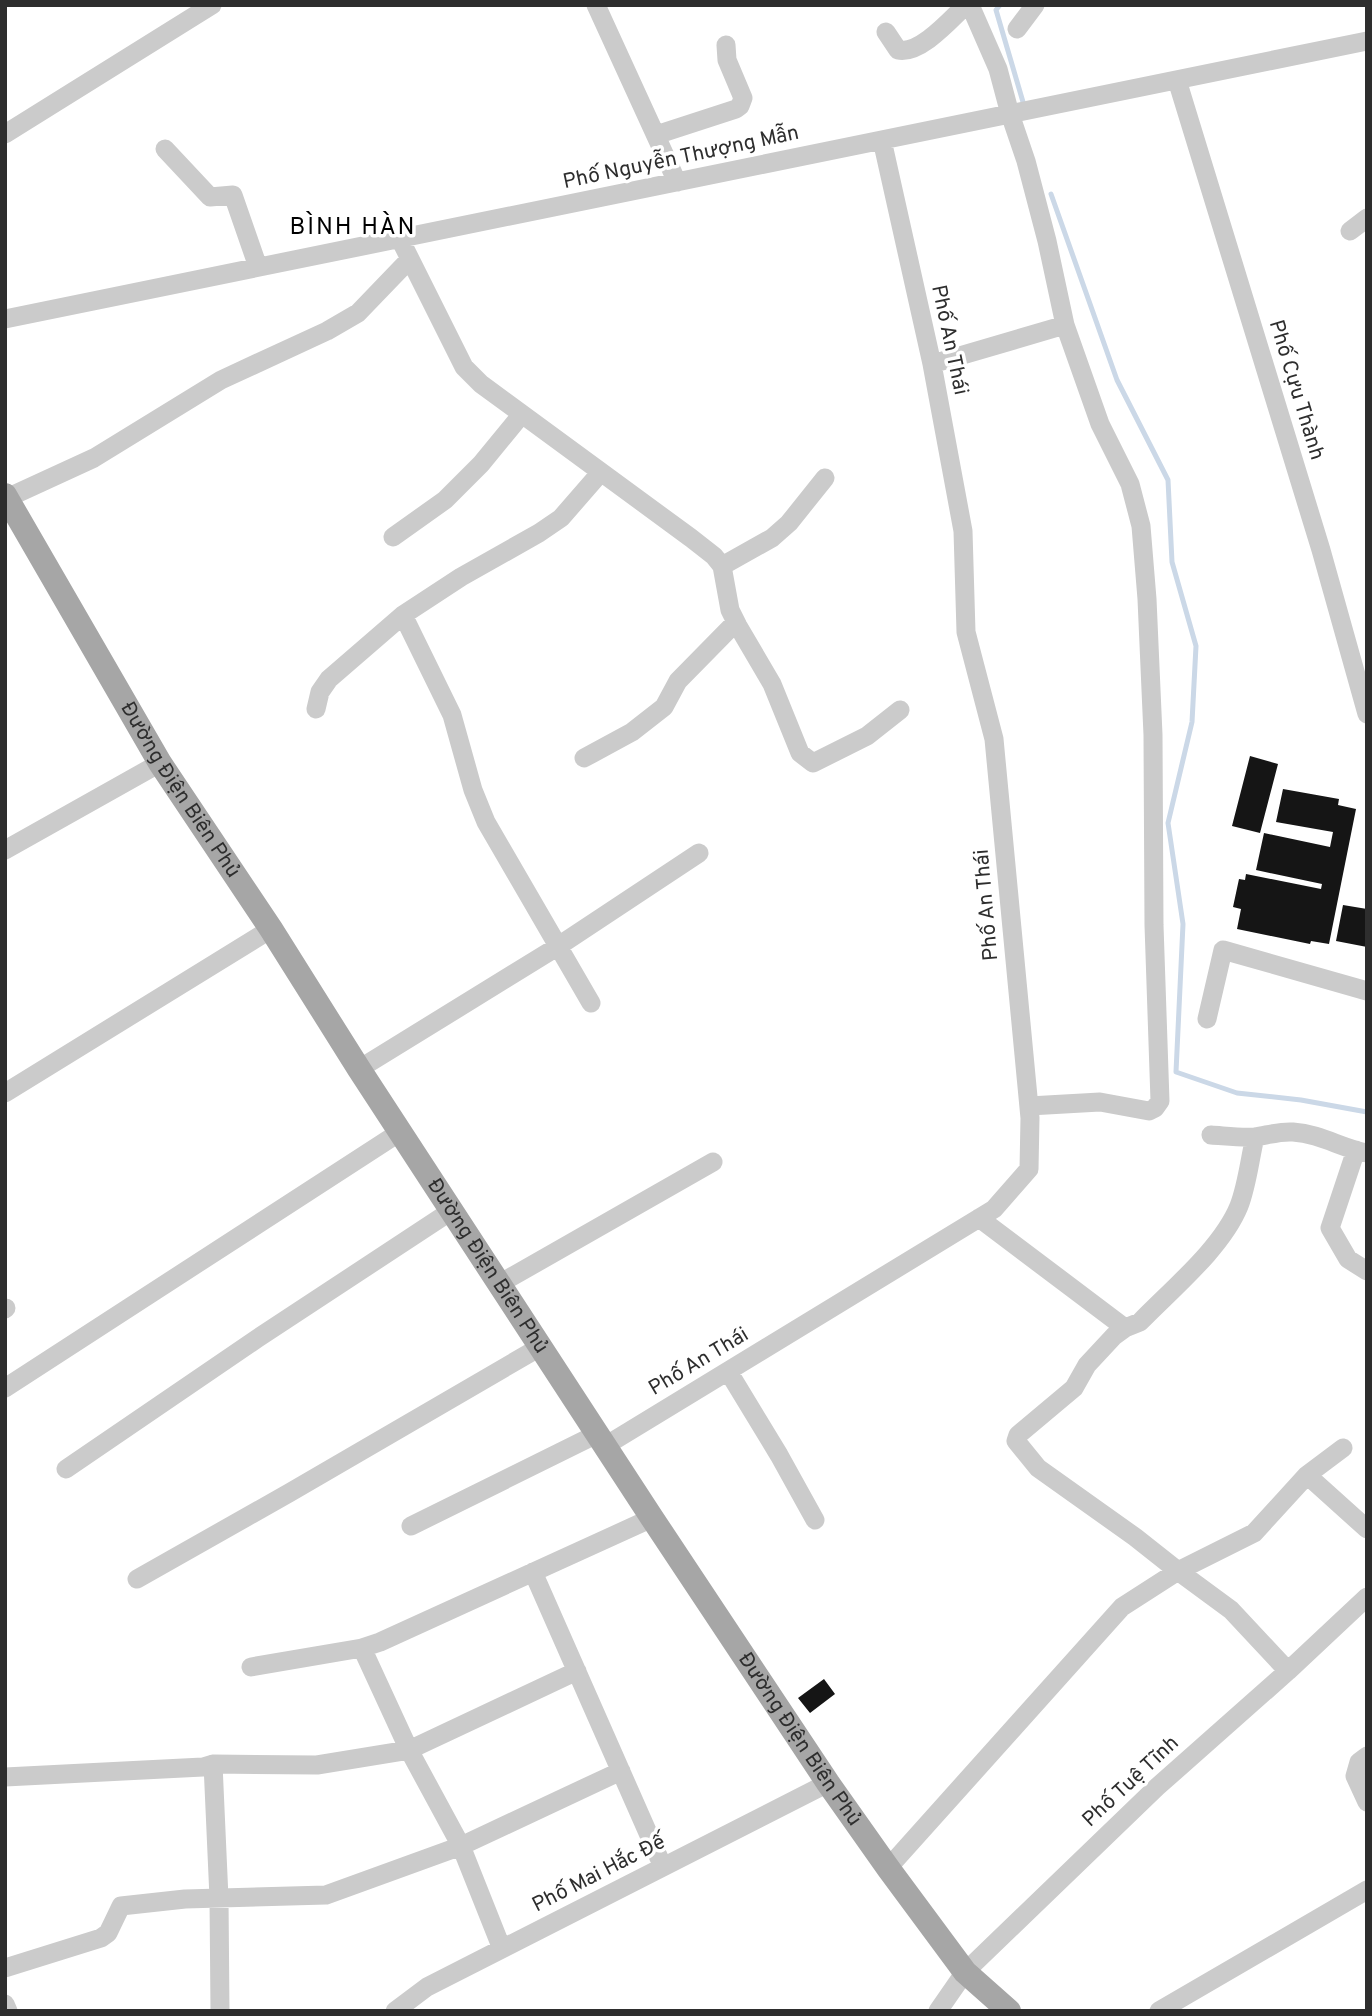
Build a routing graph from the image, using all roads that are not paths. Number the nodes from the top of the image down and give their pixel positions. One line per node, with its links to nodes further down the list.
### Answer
1 (212, 5): 11 (street)
2 (596, 5): 12 (street)
3 (968, 5): 6 (street); 10 (street)
4 (1035, 5): 5 (street)
5 (1017, 29)
6 (886, 32)
7 (1367, 41): 9 (street, Phố Nguyễn Thượng Mẫn)
8 (726, 45): 12 (street)
9 (1177, 80): 10 (street, Phố Nguyễn Thượng Mẫn); 34 (street, Phố Cựu Thành)
10 (1010, 114): 13 (street, Phố Nguyễn Thượng Mẫn); 22 (street)
11 (5, 134)
12 (656, 135): 15 (street)
13 (882, 140): 15 (street, Phố Nguyễn Thượng Mẫn); 23 (street, Phố An Thái)
14 (165, 149): 20 (street)
15 (677, 182): 18 (street, Phố Nguyễn Thượng Mẫn)
16 (1367, 218): 17 (street)
17 (1350, 231)
18 (400, 239): 19 (street); 20 (street, Phố Nguyễn Thượng Mẫn)
19 (410, 259): 24 (street); 27 (street)
20 (258, 267): 21 (street, Phố Nguyễn Thượng Mẫn)
21 (5, 319)
22 (1065, 325): 23 (street); 46 (street)
23 (932, 364): 46 (street, Phố An Thái)
24 (522, 414): 25 (street); 28 (street)
25 (601, 472): 29 (street); 30 (street)
26 (825, 478): 29 (street)
27 (6, 497): 36 (main road, Đường Điện Biên Phủ)
28 (393, 537)
29 (722, 566): 31 (street)
30 (402, 615): 32 (street); 40 (street)
31 (736, 622): 33 (street); 35 (street)
32 (316, 709)
33 (900, 710)
34 (1367, 714)
35 (584, 758)
36 (160, 763): 37 (street); 39 (main road, Đường Điện Biên Phủ)
37 (5, 850)
38 (699, 853): 40 (street)
39 (271, 929): 44 (main road, Đường Điện Biên Phủ); 45 (street)
40 (557, 947): 42 (street); 44 (street)
41 (1367, 991): 43 (street)
42 (591, 1003)
43 (1207, 1019)
44 (359, 1069): 47 (main road, Đường Điện Biên Phủ)
45 (5, 1093)
46 (1029, 1107): 53 (street, Phố An Thái)
47 (400, 1132): 52 (main road, Đường Điện Biên Phủ); 59 (street)
48 (1211, 1135): 49 (street)
49 (1255, 1137): 50 (street); 56 (street)
50 (1361, 1152): 54 (street)
51 (713, 1162): 55 (street)
52 (451, 1211): 55 (main road, Đường Điện Biên Phủ); 62 (street)
53 (979, 1218): 56 (street); 58 (street, Phố An Thái)
54 (1367, 1271)
55 (499, 1284): 57 (main road, Đường Điện Biên Phủ)
56 (1125, 1328): 68 (street)
57 (540, 1347): 60 (main road, Đường Điện Biên Phủ); 70 (street)
58 (728, 1371): 60 (street, Phố An Thái); 65 (street)
59 (5, 1388)
60 (601, 1440): 64 (main road, Đường Điện Biên Phủ); 66 (street, Phố An Thái)
61 (1343, 1448): 63 (street)
62 (66, 1469)
63 (1307, 1475): 67 (street); 68 (street)
64 (652, 1518): 69 (street); 81 (main road, Đường Điện Biên Phủ)
65 (816, 1520)
66 (411, 1526)
67 (1367, 1529)
68 (1178, 1571): 75 (street); 85 (street)
69 (533, 1572): 72 (street); 74 (street)
70 (137, 1578)
71 (1367, 1597): 75 (street, Phố Tuệ Tĩnh)
72 (362, 1648): 73 (street); 76 (street)
73 (251, 1667)
74 (577, 1671): 76 (street); 79 (street)
75 (1289, 1671): 90 (street, Phố Tuệ Tĩnh)
76 (409, 1751): 78 (street); 83 (street)
77 (1367, 1756): 82 (street)
78 (213, 1764): 80 (street); 87 (street)
79 (621, 1771): 83 (street); 84 (street)
80 (5, 1777)
81 (828, 1783): 84 (street, Phố Mai Hắc Đế); 85 (main road, Đường Điện Biên Phủ)
82 (1367, 1801)
83 (461, 1846): 87 (street); 88 (street)
84 (663, 1867): 88 (street, Phố Mai Hắc Đế)
85 (888, 1868): 90 (main road, Đường Điện Biên Phủ)
86 (1367, 1890): 97 (street)
87 (219, 1898): 89 (street); 93 (street)
88 (502, 1949): 94 (street, Phố Mai Hắc Đế)
89 (5, 1968)
90 (965, 1972): 95 (street, Phố Tuệ Tĩnh); 96 (main road, Đường Điện Biên Phủ)
91 (5, 2004): 92 (street)
92 (8, 2011)
93 (220, 2011)
94 (395, 2011)
95 (938, 2011)
96 (1009, 2011)
97 (1159, 2011)

